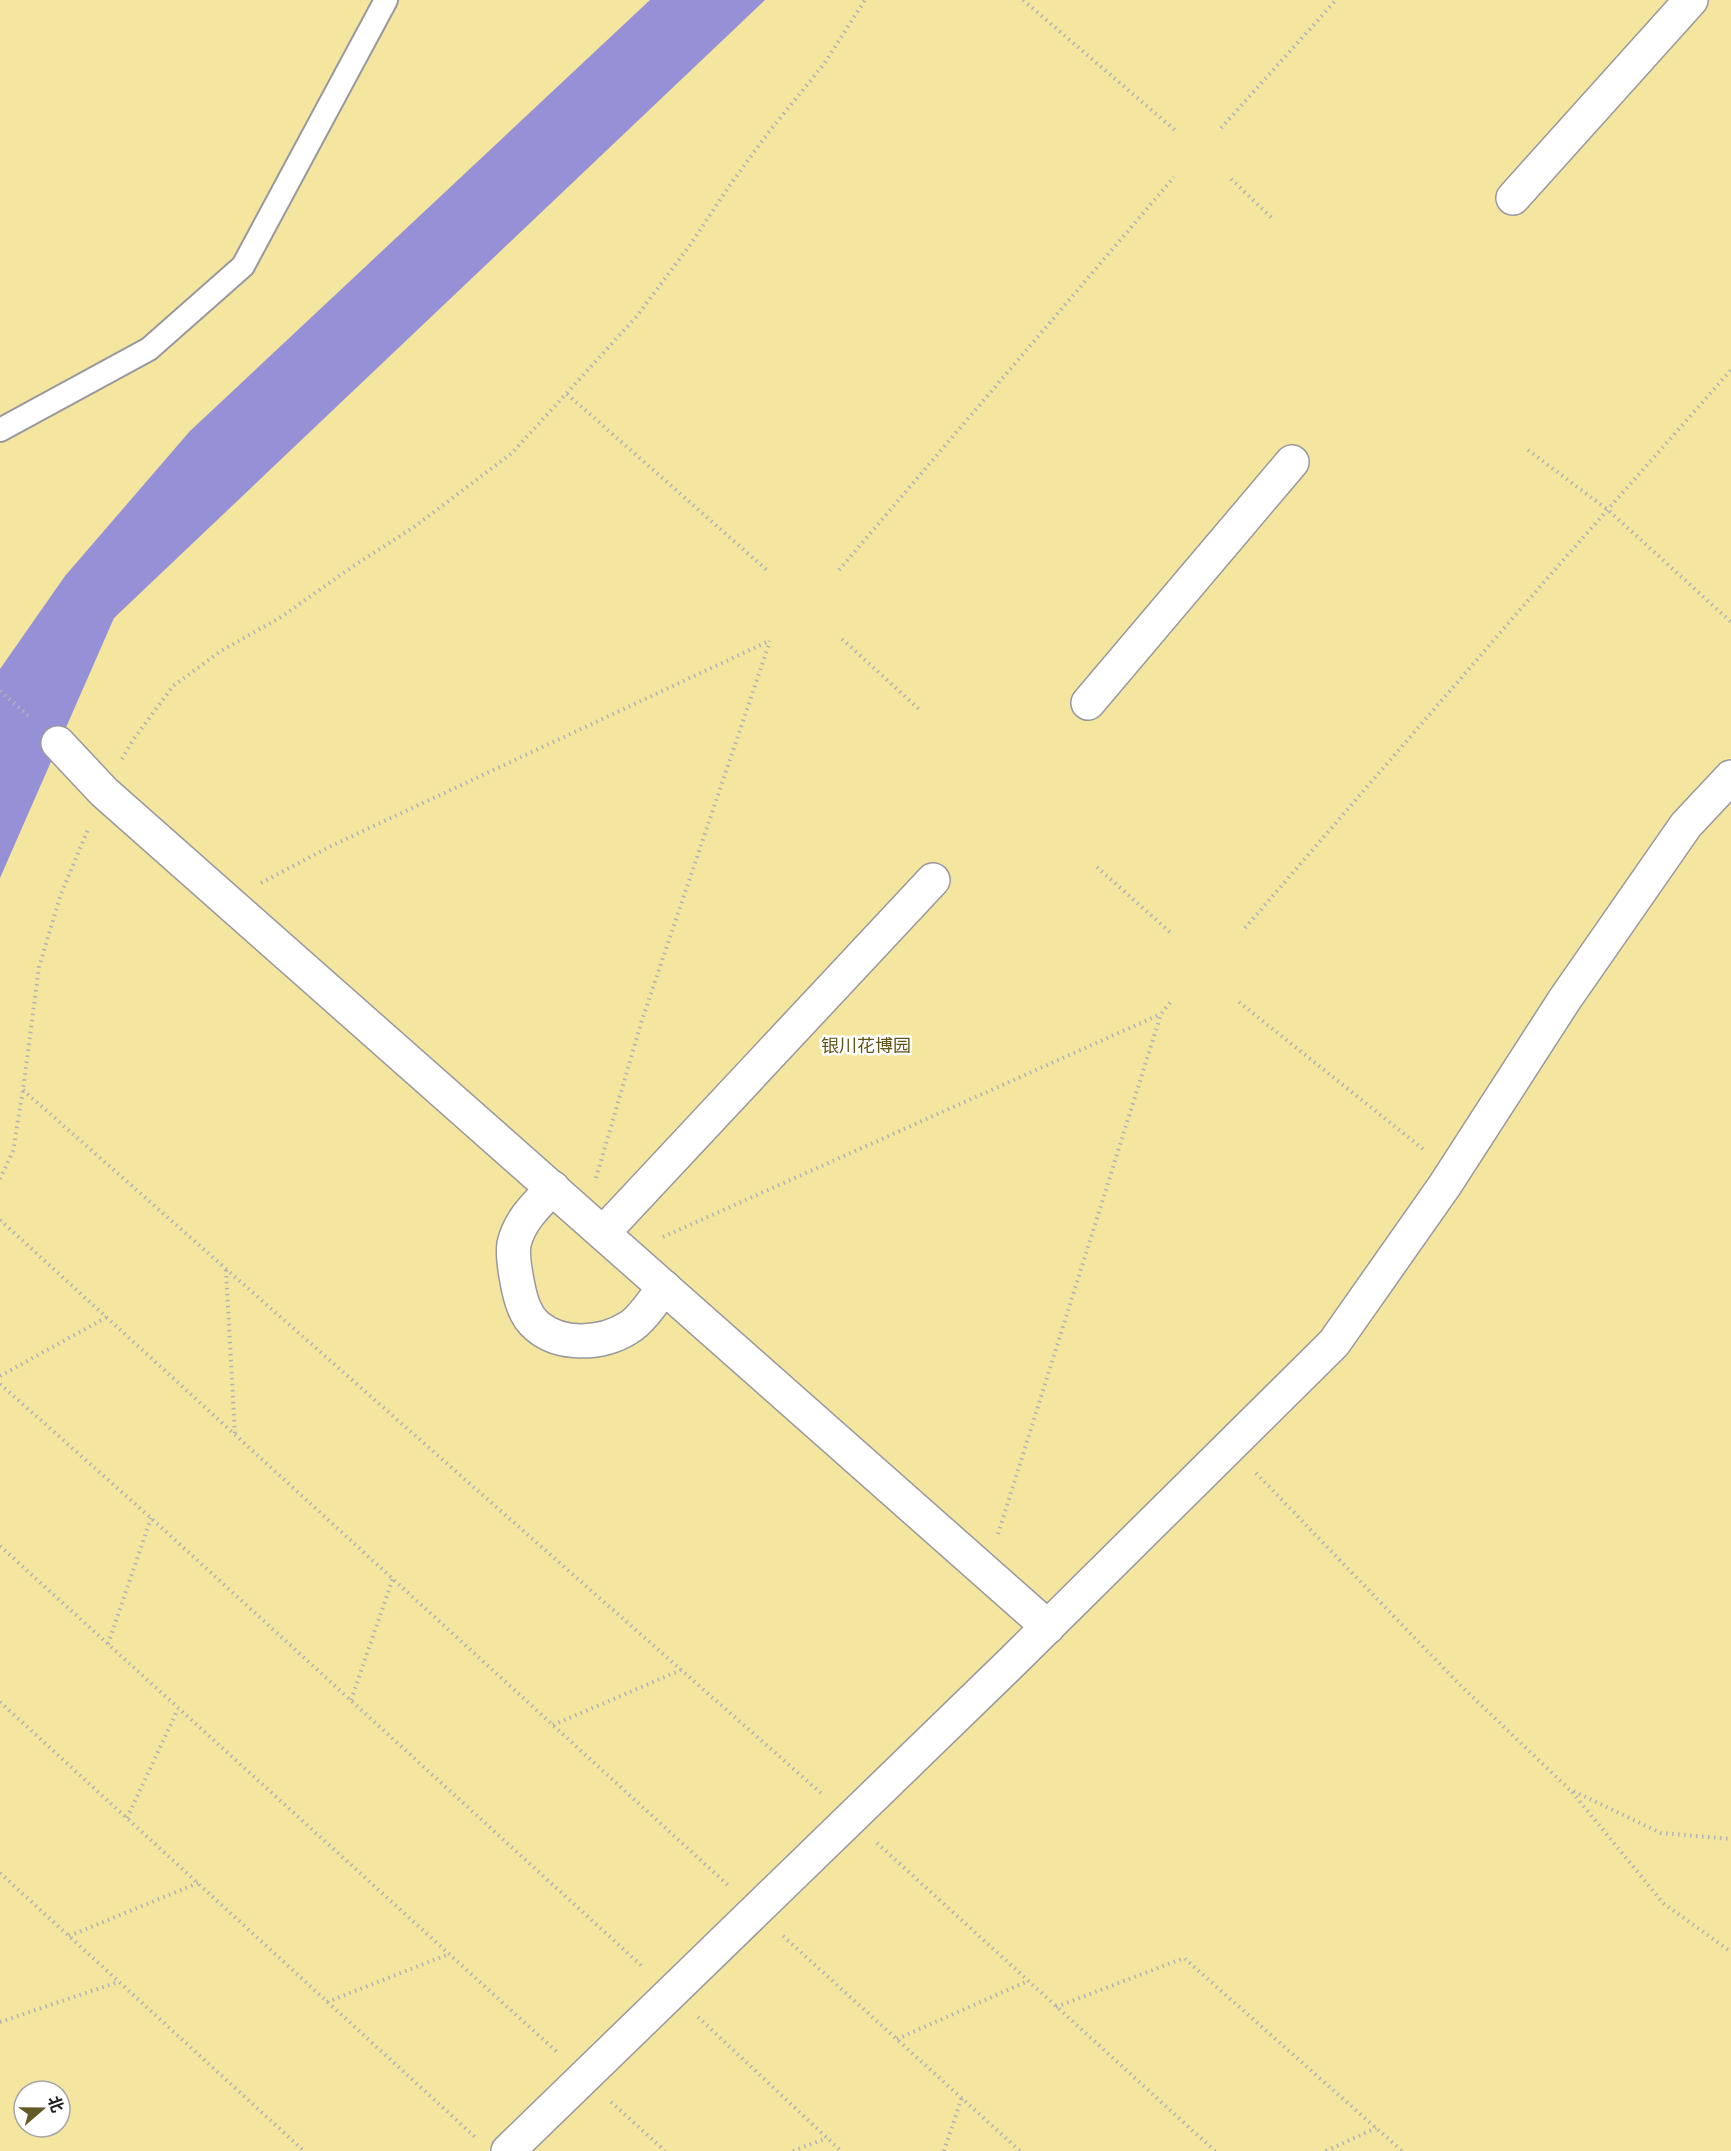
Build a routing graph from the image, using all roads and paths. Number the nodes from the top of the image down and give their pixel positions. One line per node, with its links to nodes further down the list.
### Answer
1 (386, 0): 14 (lane)
2 (864, 0): 13 (path)
3 (1023, 0): 7 (path)
4 (1336, 0): 6 (path)
5 (1691, 0): 10 (street)
6 (1221, 128)
7 (1176, 131)
8 (1174, 177): 18 (path)
9 (1231, 179): 11 (path)
10 (1513, 198)
11 (1273, 219)
12 (1731, 370): 17 (path)
13 (567, 394): 19 (path); 26 (path)
14 (0, 430)
15 (1528, 450): 17 (path)
16 (1292, 462): 22 (street)
17 (1608, 510): 20 (path); 30 (path)
18 (839, 570)
19 (769, 572)
20 (1731, 622)
21 (842, 639): 23 (path)
22 (1088, 703)
23 (921, 711)
24 (58, 743): 26 (street)
25 (1731, 777): 36 (street)
26 (104, 792): 29 (street); 35 (path)
27 (1097, 867): 31 (path)
28 (933, 880): 40 (street)
29 (227, 901): 38 (street); 40 (path)
30 (1245, 928)
31 (1172, 934)
32 (1173, 999): 34 (path)
33 (1239, 1002): 36 (path)
34 (1161, 1014): 40 (path); 50 (path)
35 (23, 1090): 37 (path); 41 (path)
36 (1452, 1173): 47 (street)
37 (0, 1179)
38 (553, 1188): 40 (street); 42 (street)
39 (0, 1220): 43 (path)
40 (605, 1234): 42 (street)
41 (226, 1269): 46 (path); 54 (path)
42 (664, 1287): 50 (street)
43 (107, 1317): 44 (path); 46 (path)
44 (0, 1376)
45 (0, 1384): 48 (path)
46 (235, 1435): 51 (path)
47 (1230, 1446): 52 (street); 59 (path)
48 (151, 1518): 53 (path); 55 (path)
49 (0, 1546): 53 (path)
50 (986, 1572): 52 (street)
51 (393, 1578): 55 (path); 58 (path)
52 (1048, 1627): 61 (street)
53 (108, 1644): 57 (path)
54 (681, 1670): 58 (path); 61 (path)
55 (351, 1700): 71 (path)
56 (0, 1702): 60 (path)
57 (178, 1708): 60 (path); 68 (path)
58 (553, 1725): 65 (path)
59 (1569, 1789): 62 (path); 67 (path)
60 (127, 1818): 64 (path)
61 (850, 1819): 65 (street); 69 (path)
62 (1731, 1839)
63 (0, 1873): 66 (path)
64 (198, 1883): 66 (path); 72 (path)
65 (756, 1911): 71 (street); 75 (path)
66 (69, 1936): 70 (path)
67 (1731, 1952)
68 (449, 1954): 72 (path); 76 (path)
69 (1028, 1981): 73 (path); 75 (path)
70 (118, 1982): 74 (path); 81 (path)
71 (671, 1993): 76 (street); 79 (path)
72 (327, 2002): 80 (path)
73 (1056, 2007): 78 (path); 87 (path)
74 (0, 2022)
75 (897, 2039): 77 (path)
76 (584, 2077): 80 (street); 82 (path)
77 (962, 2097): 85 (path); 86 (path)
78 (1376, 2128): 88 (path); 89 (path)
79 (827, 2138): 83 (path); 84 (path)
80 (495, 2147)
81 (304, 2151)
82 (665, 2151)
83 (793, 2151)
84 (841, 2151)
85 (944, 2151)
86 (1020, 2151)
87 (1215, 2151)
88 (1326, 2151)
89 (1402, 2151)

